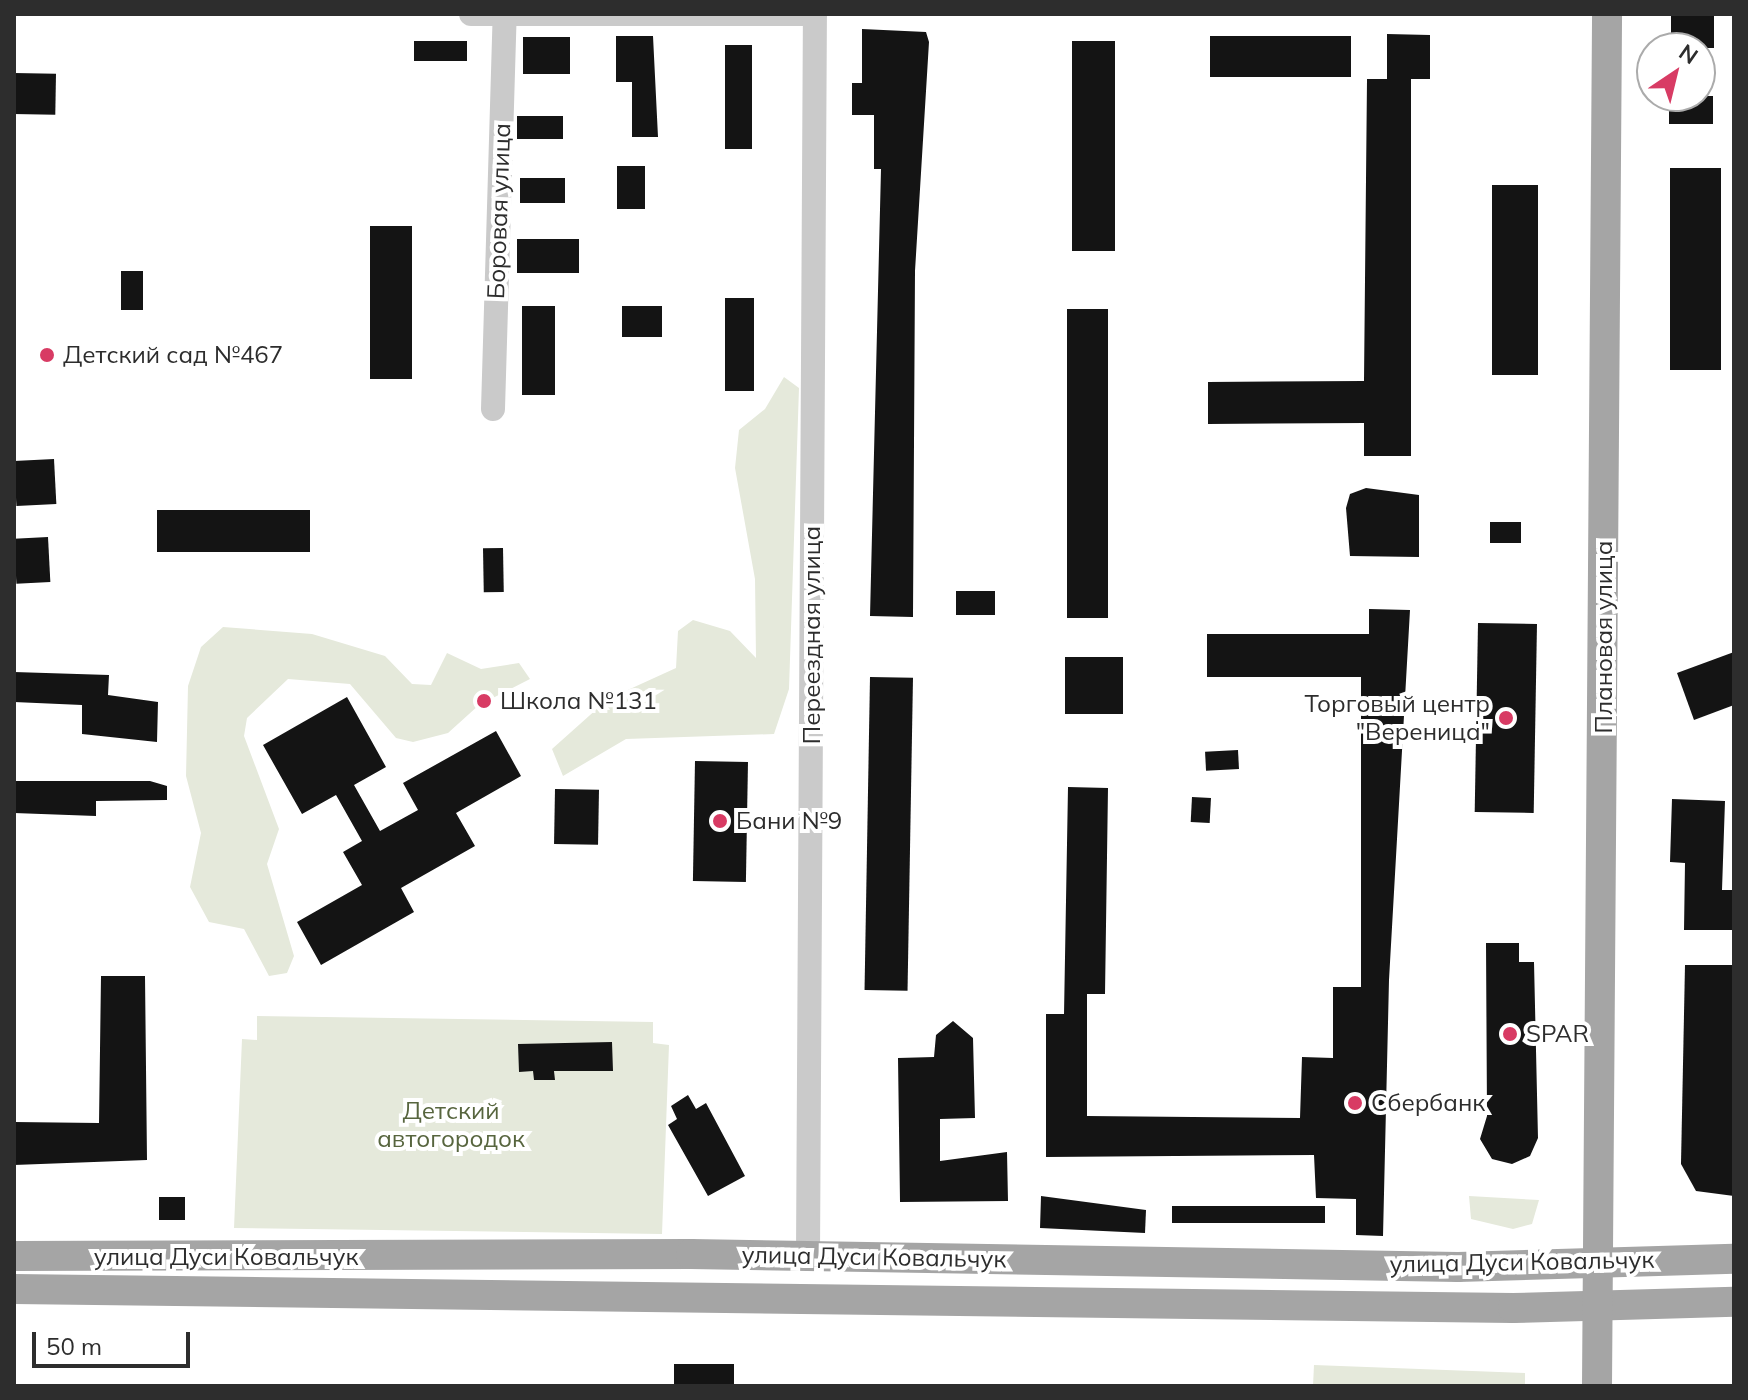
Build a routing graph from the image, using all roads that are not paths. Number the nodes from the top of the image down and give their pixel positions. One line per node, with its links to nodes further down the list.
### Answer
1 (471, 14): 2 (street)
2 (505, 14): 3 (street); 5 (street, Боровая улица)
3 (815, 14): 6 (street, Переездная улица)
4 (1607, 14): 9 (main road, Плановая улица)
5 (493, 409)
6 (808, 1255): 7 (main road, улица Дуси Ковальчук); 9 (main road, улица Дуси Ковальчук)
7 (14, 1256)
8 (1734, 1259): 9 (main road, улица Дуси Ковальчук)
9 (1595, 1260): 12 (main road, Плановая улица)
10 (14, 1289): 12 (main road, улица Дуси Ковальчук)
11 (1734, 1302): 12 (main road, улица Дуси Ковальчук)
12 (1595, 1304): 13 (main road, Плановая улица)
13 (1597, 1386)

